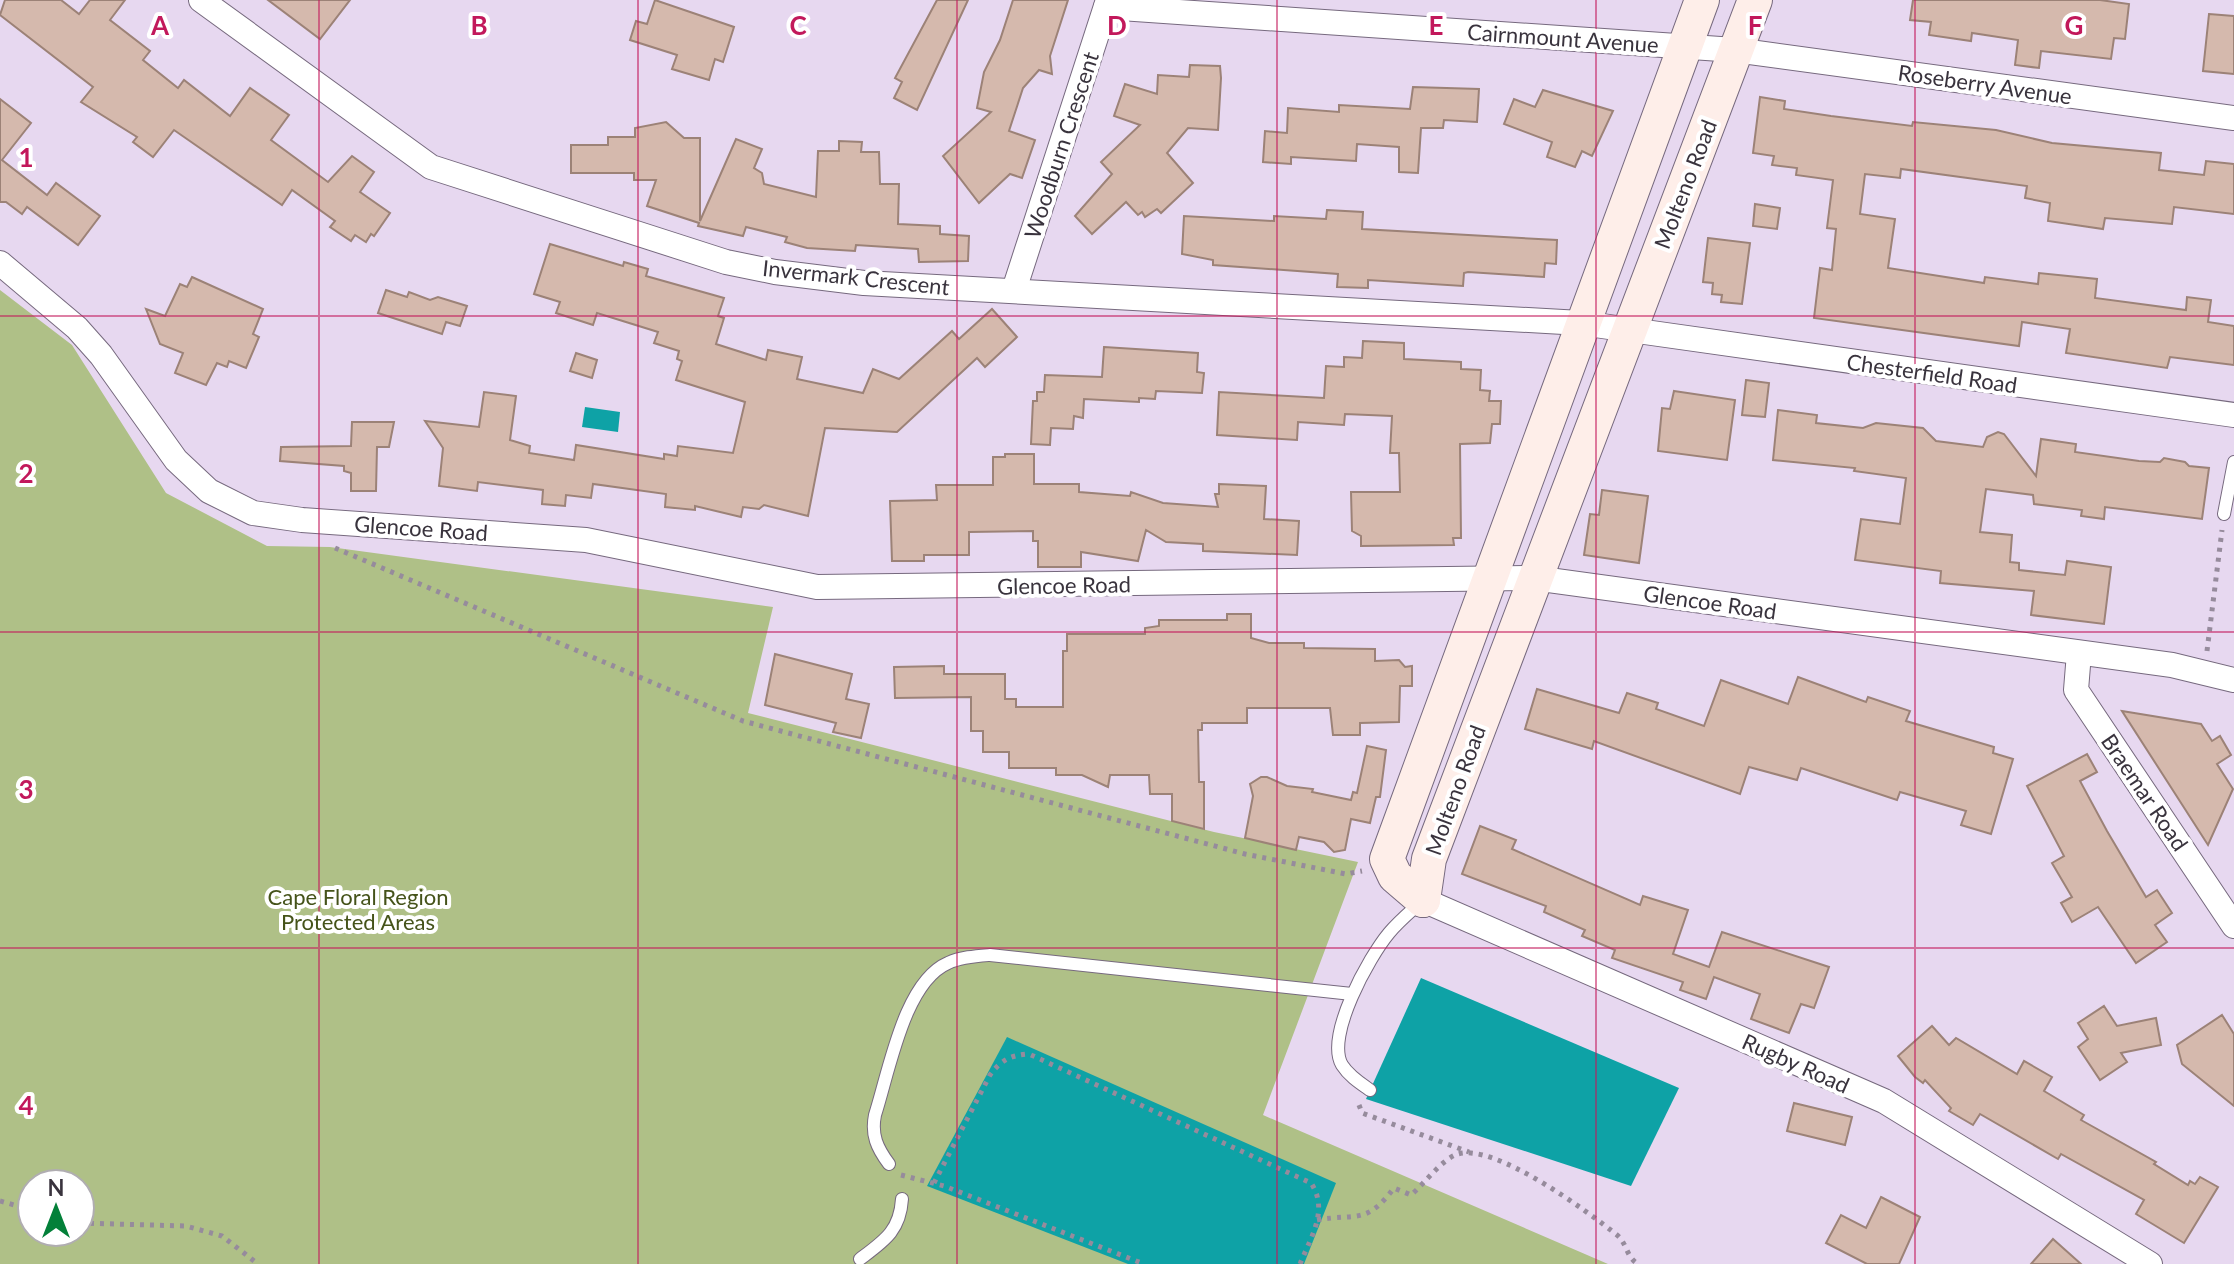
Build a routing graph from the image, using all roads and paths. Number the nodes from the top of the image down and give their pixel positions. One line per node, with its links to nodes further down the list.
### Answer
1 (201, 0): 11 (street, Invermark Crescent)
2 (1702, 0): 5 (street, Molteno Road)
3 (1755, 0): 6 (street, Molteno Road)
4 (1107, 3): 5 (street, Cairnmount Avenue); 11 (street, Woodburn Crescent)
5 (1684, 46): 6 (street, Cairnmount Avenue); 8 (street, Molteno Road)
6 (1735, 50): 7 (street, Roseberry Avenue); 9 (street, Molteno Road)
7 (2234, 118)
8 (1622, 212): 9 (street); 12 (street, Molteno Road)
9 (1667, 230): 13 (street, Molteno Road)
10 (0, 263): 23 (street, Glencoe Road)
11 (1014, 290): 12 (street, Invermark Crescent)
12 (1581, 323): 13 (street, Chesterfield Road); 15 (street, Molteno Road)
13 (1629, 331): 14 (street, Chesterfield Road); 16 (street, Molteno Road)
14 (2234, 415)
15 (1539, 439): 16 (street); 19 (street, Molteno Road)
16 (1581, 456): 20 (street, Molteno Road)
17 (2234, 462): 18 (lane)
18 (2224, 514): 25 (path)
19 (1509, 522): 20 (street); 23 (street, Molteno Road)
20 (1552, 532): 22 (street, Molteno Road)
21 (325, 544): 31 (path)
22 (1534, 578): 23 (street, Glencoe Road); 24 (street, Glencoe Road); 28 (street, Molteno Road)
23 (1487, 581): 27 (street, Molteno Road)
24 (2079, 653): 25 (street, Glencoe Road); 33 (street, Braemar Road)
25 (2204, 672): 26 (street, Glencoe Road)
26 (2234, 680)
27 (1445, 699): 28 (street); 29 (street, Molteno Road)
28 (1483, 716): 30 (street, Molteno Road)
29 (1405, 809): 30 (street); 31 (street, Molteno Road)
30 (1442, 824): 32 (street, Molteno Road)
31 (1390, 866): 32 (street)
32 (1423, 900): 34 (lane); 48 (street, Rugby Road)
33 (2234, 926)
34 (1352, 994): 35 (lane); 37 (lane)
35 (1370, 1090): 36 (path)
36 (1474, 1153): 41 (path); 47 (path)
37 (889, 1164)
38 (901, 1175): 39 (path)
39 (934, 1183): 41 (path); 45 (path)
40 (902, 1199): 43 (lane)
41 (1317, 1220): 46 (path)
42 (96, 1223): 44 (path)
43 (860, 1259)
44 (258, 1264)
45 (1144, 1264)
46 (1300, 1264)
47 (1638, 1264)
48 (2150, 1264)

